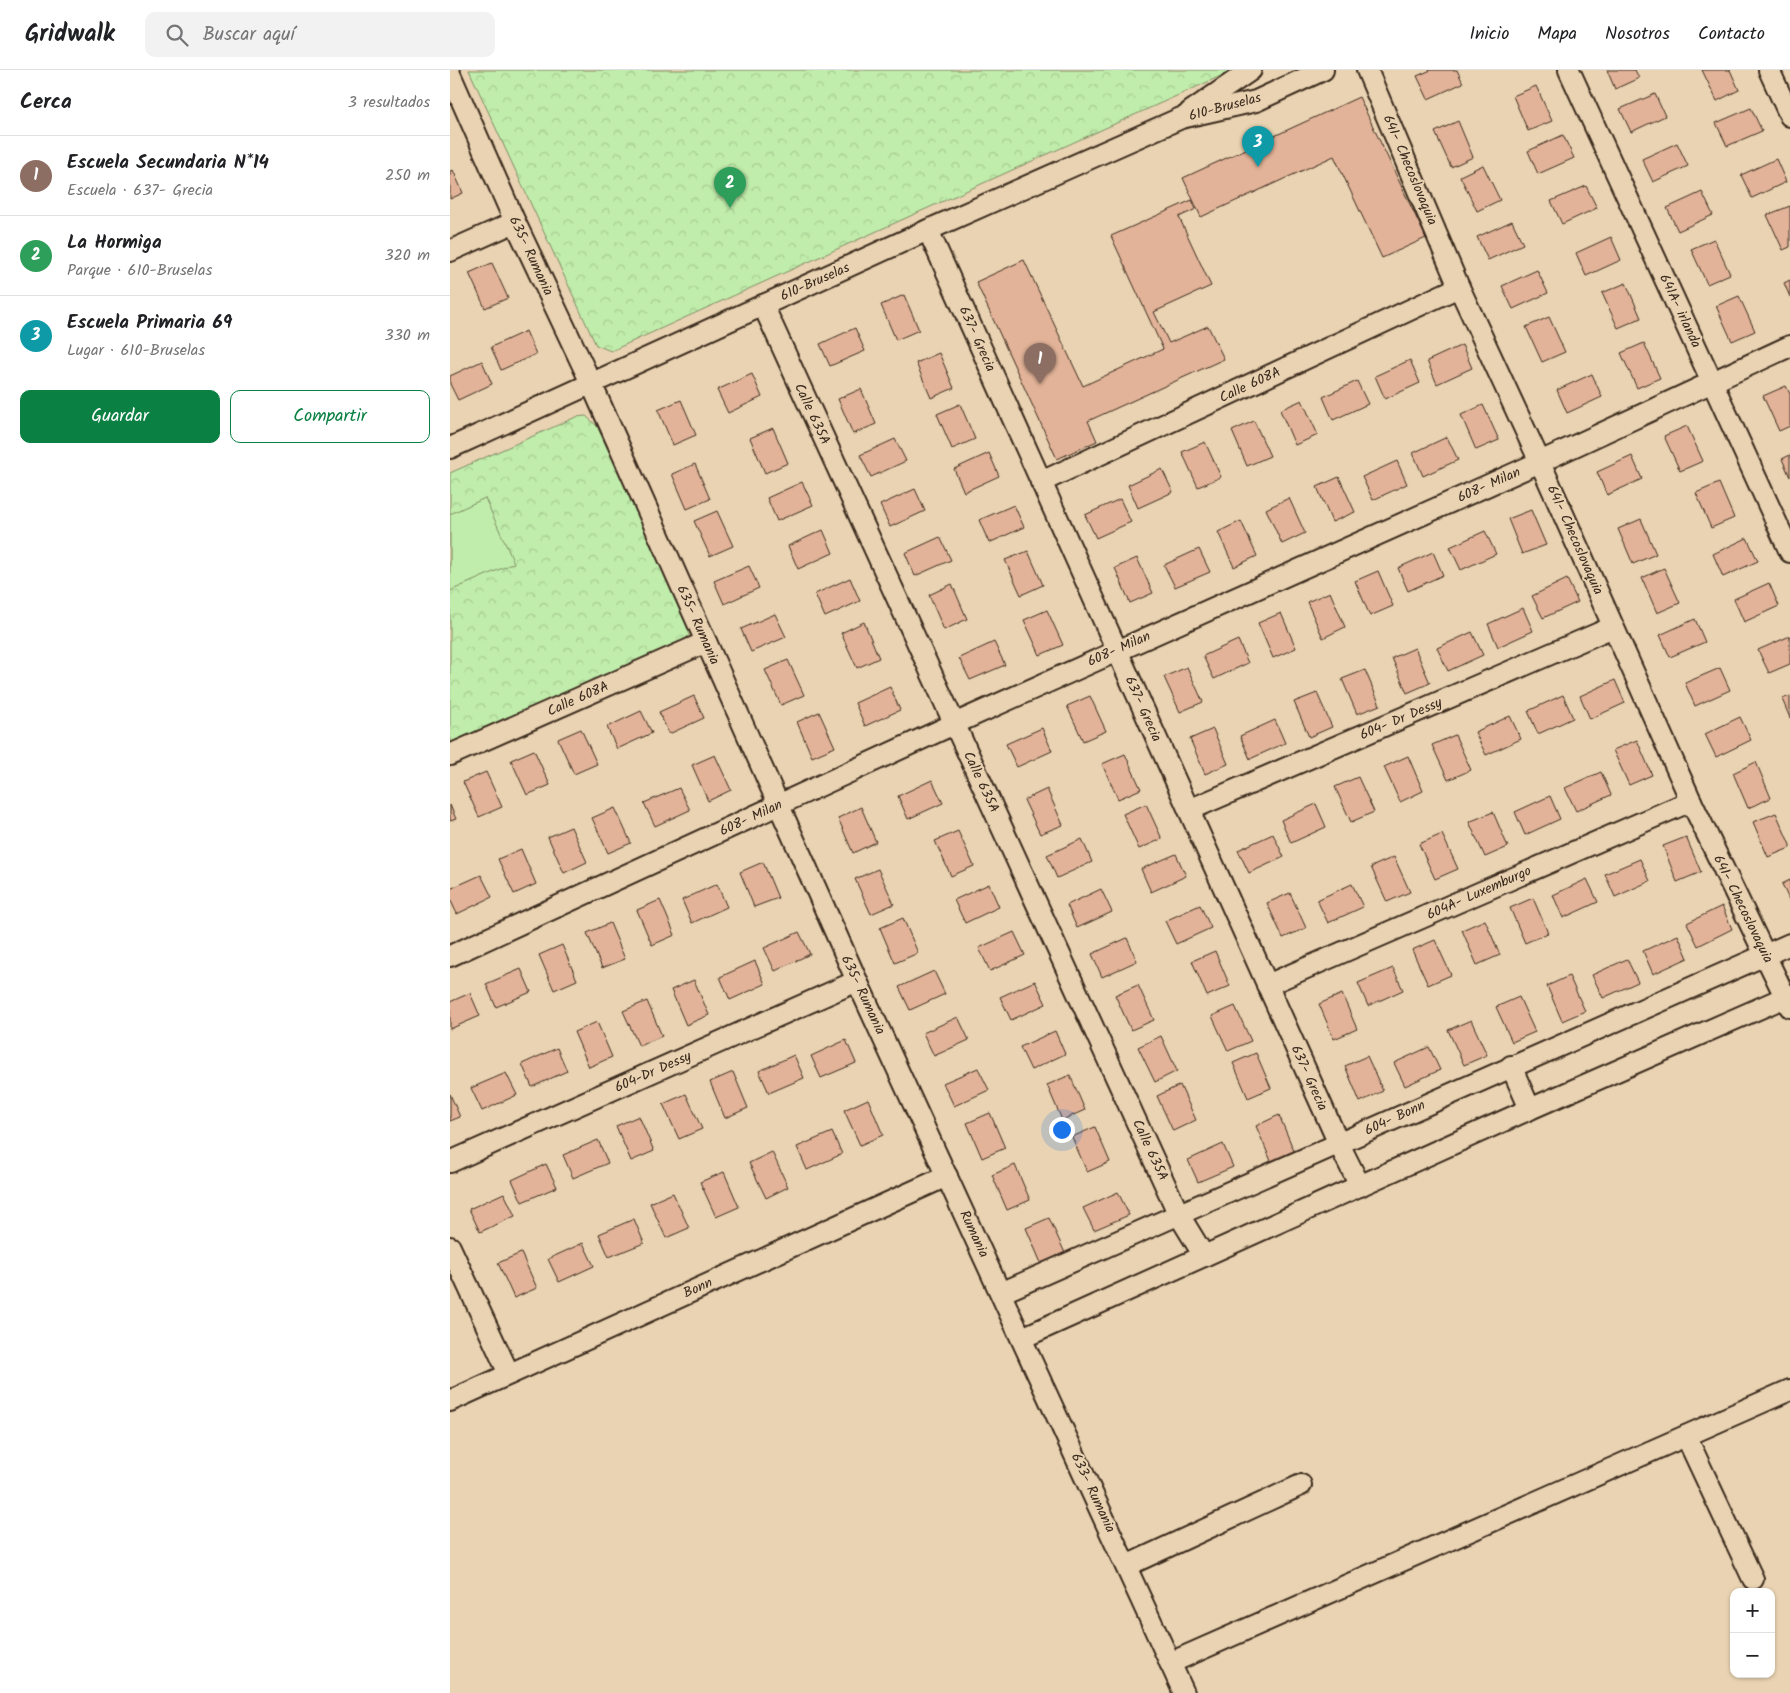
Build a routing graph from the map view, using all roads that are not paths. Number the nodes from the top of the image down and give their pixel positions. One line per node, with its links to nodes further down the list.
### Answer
1 (1251, 70): 8 (street, 610-Bruselas)
2 (1323, 70): 8 (street, 610-Bruselas)
3 (1367, 70): 12 (street, 641- Checoslovaquia)
4 (1569, 70): 15 (street, 641A- irlanda)
5 (1769, 70): 7 (street)
6 (450, 74): 9 (street, 635- Rumania)
7 (1790, 116)
8 (1180, 118): 10 (street, 610-Bruselas)
9 (515, 222): 11 (street); 16 (street, 635- Rumania)
10 (928, 230): 13 (street, 610-Bruselas); 19 (street, 637- Grecia)
11 (450, 251)
12 (1459, 287): 18 (street, 641- Checoslovaquia); 19 (street, Calle 608A)
13 (763, 305): 16 (street, 610-Bruselas); 24 (street, Calle 635A)
14 (1790, 346): 15 (street, 608- Milan)
15 (1713, 381): 18 (street, 608- Milan); 20 (street, 641A- irlanda)
16 (591, 383): 17 (street, 610-Bruselas); 22 (street, 635- Rumania)
17 (450, 448)
18 (1540, 462): 21 (street, 641- Checoslovaquia); 23 (street, 608- Milan)
19 (1041, 482): 23 (street, 637- Grecia)
20 (1790, 552)
21 (1614, 627): 26 (street, 641- Checoslovaquia); 28 (street, 604- Dr Dessy)
22 (706, 642): 25 (street, Calle 608A); 27 (street, 635- Rumania)
23 (1117, 650): 24 (street, 608- Milan); 28 (street, 637- Grecia)
24 (954, 724): 27 (street, 608- Milan); 41 (street, Calle 635A)
25 (450, 755)
26 (1691, 800): 30 (street, 641- Checoslovaquia); 33 (street, 604A- Luxemburgo)
27 (778, 806): 31 (street, 608- Milan); 32 (street, 635- Rumania)
28 (1189, 810): 33 (street, 637- Grecia)
29 (1790, 944): 30 (street, 604- Bonn)
30 (1765, 955): 34 (street, 641- Checoslovaquia); 35 (street, 604- Bonn)
31 (450, 956)
32 (857, 981): 38 (street, 604-Dr Dessy); 39 (street, 635- Rumania)
33 (1267, 986): 37 (street, 637- Grecia)
34 (1788, 999): 36 (street)
35 (1510, 1066): 36 (street); 37 (street, 604- Bonn)
36 (1530, 1109): 40 (street)
37 (1339, 1144): 40 (street, 637- Grecia); 41 (street, 604- Bonn)
38 (450, 1162)
39 (947, 1176): 44 (street, Rumania); 46 (street, Bonn)
40 (1360, 1186): 43 (street)
41 (1179, 1215): 43 (street, Calle 635A); 44 (street, 604- Bonn)
42 (450, 1247): 46 (street)
43 (1204, 1256): 45 (street)
44 (1002, 1293): 45 (street, 633- Rumania)
45 (1022, 1338): 51 (street, 633- Rumania)
46 (509, 1374): 48 (street, Bonn)
47 (1790, 1390): 49 (street)
48 (450, 1401)
49 (1686, 1436): 52 (street); 53 (street)
50 (1301, 1485): 51 (street)
51 (1126, 1566): 53 (street, 633- Rumania)
52 (1753, 1579)
53 (1170, 1663): 54 (street, 633- Rumania)
54 (1184, 1693)

